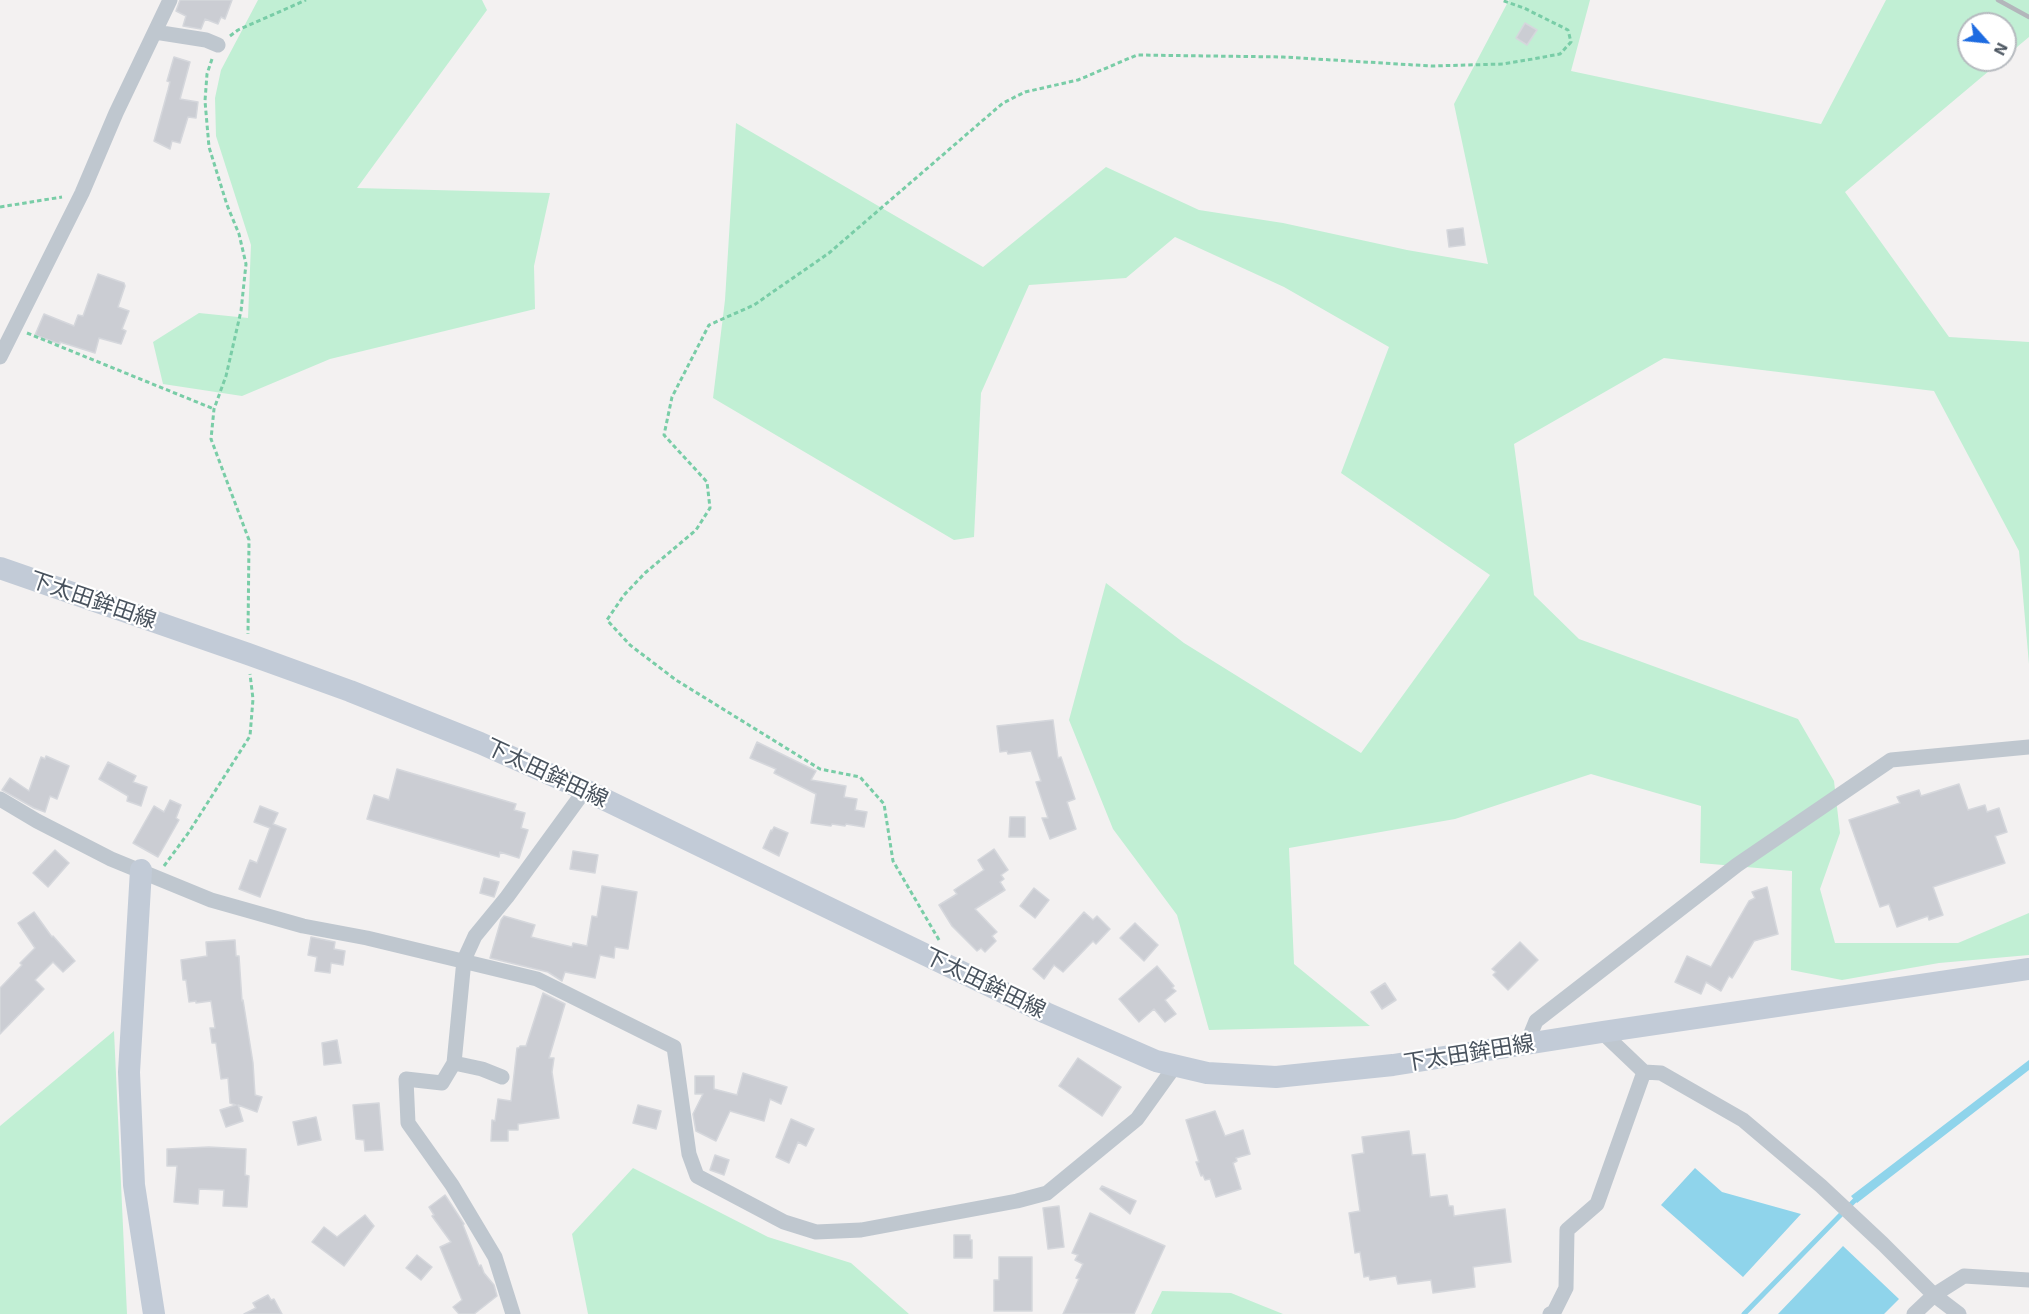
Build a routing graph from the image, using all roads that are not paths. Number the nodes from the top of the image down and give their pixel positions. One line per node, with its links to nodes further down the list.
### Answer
1 (170, 0): 2 (street)
2 (154, 32): 3 (street); 4 (street)
3 (218, 45)
4 (0, 357)
5 (0, 568): 7 (main road, 下太田鉾田線)
6 (2029, 747): 13 (street)
7 (585, 790): 10 (street); 15 (main road, 下太田鉾田線)
8 (0, 799): 9 (street)
9 (148, 874): 10 (street); 20 (main road)
10 (464, 960): 14 (street); 15 (street)
11 (2029, 969): 12 (main road, 下太田鉾田線)
12 (1602, 1032): 13 (main road, 下太田鉾田線); 16 (street)
13 (1527, 1043): 15 (main road, 下太田鉾田線)
14 (454, 1063): 17 (street); 21 (street)
15 (1175, 1066)
16 (1644, 1071): 19 (street); 22 (street)
17 (502, 1077)
18 (2029, 1280): 19 (street)
19 (1934, 1295): 23 (street); 24 (street)
20 (154, 1314)
21 (513, 1314)
22 (1551, 1314)
23 (1914, 1314)
24 (1959, 1314)

